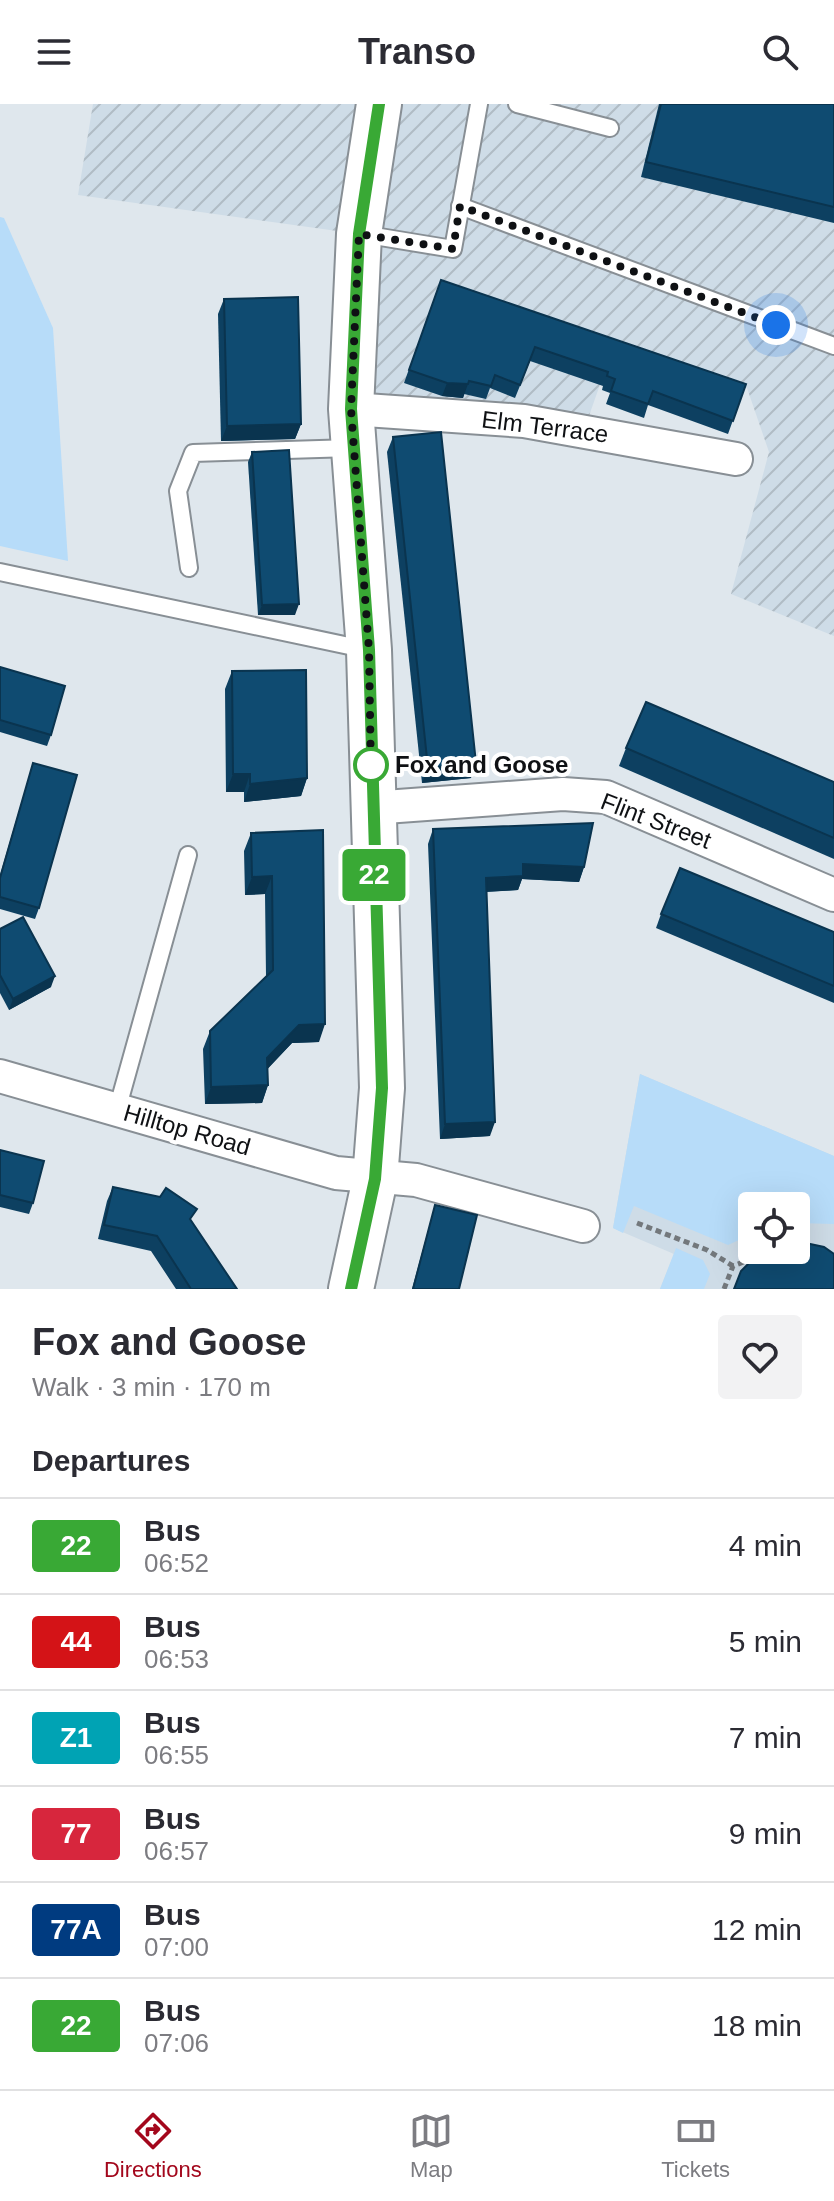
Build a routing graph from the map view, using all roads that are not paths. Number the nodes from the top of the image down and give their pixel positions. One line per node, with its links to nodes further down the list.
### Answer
1 (379, 104): 6 (street)
2 (479, 104): 5 (lane)
3 (517, 104): 4 (lane)
4 (610, 128)
5 (460, 206): 6 (lane); 7 (lane)
6 (359, 234): 8 (street)
7 (834, 346)
8 (352, 429): 9 (street, Elm Terrace); 10 (lane); 12 (street)
9 (736, 459)
10 (189, 568)
11 (0, 572): 12 (lane)
12 (369, 650): 13 (street)
13 (371, 808): 15 (street, Flint Street); 18 (street)
14 (188, 855): 17 (lane)
15 (834, 895)
16 (0, 1076): 17 (street, Hilltop Road)
17 (117, 1110): 18 (street, Hilltop Road)
18 (375, 1179): 19 (street, Hilltop Road); 20 (street)
19 (583, 1226)
20 (351, 1289)

